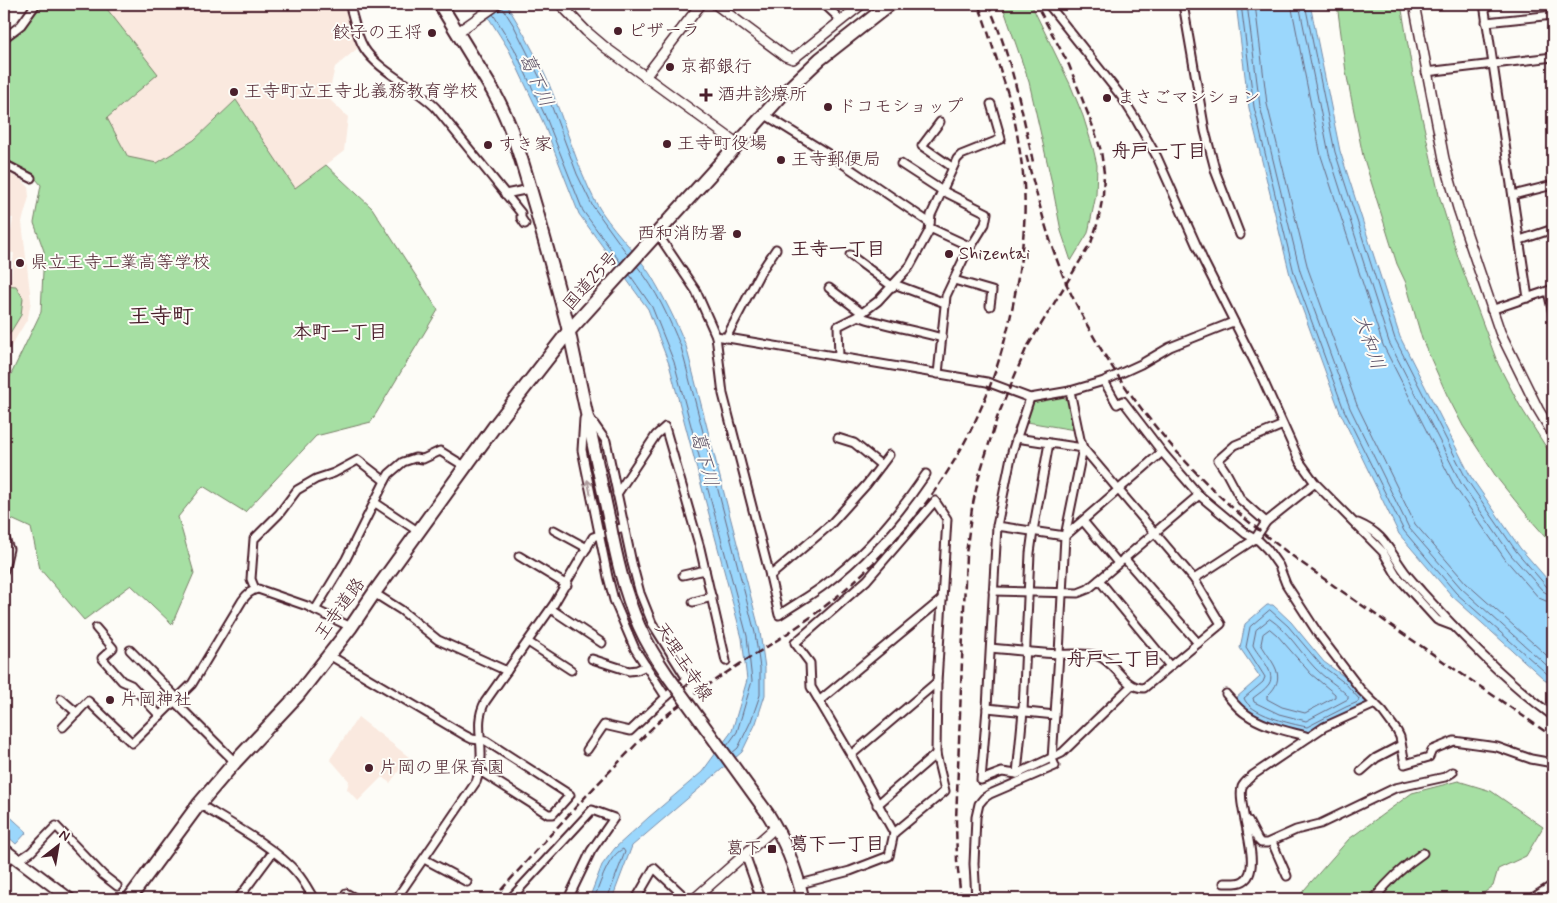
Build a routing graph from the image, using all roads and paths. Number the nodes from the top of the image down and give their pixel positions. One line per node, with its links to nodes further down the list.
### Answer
1 (36, 4): 19 (street)
2 (349, 4): 35 (street)
3 (440, 4): 18 (highway, 国道25号)
4 (498, 4): 18 (street)
5 (560, 4): 23 (street)
6 (701, 4): 23 (street)
7 (715, 4): 16 (street)
8 (824, 4): 16 (street)
9 (862, 4): 16 (street)
10 (890, 4): 25 (highway, 国道25号)
11 (1048, 4): 56 (street)
12 (1183, 4): 41 (street)
13 (1414, 4): 22 (street)
14 (1484, 4): 17 (street)
15 (1553, 15): 17 (street)
16 (841, 20)
17 (1486, 22): 21 (street)
18 (458, 32): 33 (highway, 国道25号)
19 (4, 38)
20 (1553, 57): 21 (street)
21 (1493, 64): 22 (street); 36 (street)
22 (1426, 72): 53 (street)
23 (645, 76): 27 (street)
24 (991, 104): 30 (street)
25 (764, 114): 27 (highway, 国道25号); 38 (street)
26 (940, 122): 30 (street)
27 (738, 144): 40 (highway, 国道25号)
28 (4, 164): 31 (street)
29 (901, 164): 34 (street)
30 (952, 167): 34 (street)
31 (31, 178)
32 (1553, 185): 36 (street)
33 (530, 189): 35 (street); 57 (highway, 国道25号)
34 (941, 190): 38 (street); 43 (street)
35 (505, 194): 37 (street)
36 (1513, 195): 42 (street)
37 (525, 224)
38 (930, 226): 43 (street); 47 (street)
39 (1553, 228): 42 (street)
40 (655, 236): 57 (highway, 国道25号); 58 (street)
41 (1240, 236)
42 (1520, 240): 50 (street)
43 (971, 247): 46 (street)
44 (776, 249): 59 (street)
45 (850, 255): 47 (street)
46 (954, 280): 51 (street); 52 (street)
47 (894, 285): 51 (street); 55 (street)
48 (829, 288): 55 (street)
49 (1551, 290): 50 (street); 54 (street)
50 (1528, 298): 53 (street)
51 (945, 303): 60 (street)
52 (990, 306)
53 (1492, 310): 68 (street)
54 (1553, 314)
55 (860, 315): 60 (street); 61 (street)
56 (1233, 322): 63 (street); 67 (street)
57 (569, 332): 66 (main road, 天理王寺線); 76 (highway, 王寺道路)
58 (716, 336): 59 (street); 103 (street)
59 (726, 338): 61 (street)
60 (942, 338): 62 (street)
61 (839, 357): 62 (street)
62 (938, 374): 65 (street)
63 (1104, 381): 64 (street); 73 (street)
64 (1070, 390): 65 (street); 72 (street)
65 (1030, 398): 70 (street)
66 (585, 410): 81 (street); 92 (street, one-way to 66); 166 (main road, 天理王寺線, bridge)
67 (1283, 425): 79 (street); 85 (street)
68 (1553, 434)
69 (838, 438): 75 (street)
70 (1016, 438): 71 (street); 86 (street)
71 (1049, 443): 72 (street); 89 (street)
72 (1083, 448): 80 (street); 93 (street)
73 (1162, 452): 80 (street); 82 (street)
74 (889, 455): 75 (street)
75 (881, 465): 103 (street)
76 (466, 467): 78 (street); 90 (highway, 王寺道路)
77 (926, 474): 103 (street)
78 (385, 480): 83 (street); 107 (street)
79 (1315, 483): 85 (street); 148 (street)
80 (1119, 490): 84 (street); 91 (street)
81 (617, 494): 87 (street); 101 (street)
82 (1199, 494): 91 (street); 94 (street)
83 (374, 502): 90 (street); 116 (street)
84 (1083, 521): 93 (street); 99 (street)
85 (1266, 522): 94 (street)
86 (997, 526): 89 (street); 108 (street)
87 (624, 527): 92 (street); 138 (street)
88 (554, 530): 96 (street)
89 (1033, 531): 93 (street); 109 (street)
90 (419, 532): 110 (highway, 王寺道路)
91 (1154, 532): 98 (street); 104 (street)
92 (599, 534): 96 (street); 131 (street)
93 (1065, 536): 111 (street)
94 (1255, 539): 104 (street); 142 (street)
95 (5, 540): 100 (street)
96 (587, 548): 106 (street)
97 (519, 556): 106 (street)
98 (1124, 558): 99 (street); 123 (street)
99 (1118, 563): 105 (street)
100 (4, 570)
101 (705, 570): 102 (street); 112 (street)
102 (684, 575)
103 (770, 576)
104 (1194, 579): 123 (street)
105 (1099, 580): 111 (street); 132 (street)
106 (566, 585): 115 (street)
107 (255, 589): 116 (street); 140 (street)
108 (993, 590): 109 (street); 124 (street)
109 (1028, 592): 111 (street); 126 (street)
110 (374, 593): 119 (highway, 王寺道路); 134 (street)
111 (1062, 593): 128 (street)
112 (712, 597): 114 (street); 130 (street)
113 (942, 599): 135 (street); 141 (street); 141 (street)
114 (692, 602)
115 (551, 609): 121 (street); 122 (street)
116 (315, 610): 119 (street)
117 (4, 615): 120 (street)
118 (96, 628): 147 (street)
119 (350, 628): 127 (highway, 王寺道路)
120 (4, 629)
121 (528, 642): 133 (street); 134 (street)
122 (602, 643)
123 (1198, 643): 132 (street)
124 (991, 648): 126 (street); 143 (street)
125 (130, 650): 140 (street)
126 (1026, 651): 128 (street); 144 (street)
127 (329, 654): 151 (street); 157 (highway, 王寺道路)
128 (1059, 654): 136 (street); 146 (street)
129 (592, 659): 131 (street)
130 (726, 660)
131 (646, 666): 138 (street)
132 (1170, 666): 136 (street)
133 (571, 670)
134 (507, 671): 151 (street)
135 (937, 682): 154 (street); 155 (street)
136 (1131, 686): 156 (street)
137 (1226, 694): 150 (street)
138 (666, 697): 153 (street)
139 (60, 699): 145 (street)
140 (176, 700): 147 (street); 157 (street)
141 (818, 701): 155 (street)
142 (1375, 704): 150 (street); 152 (street)
143 (988, 708): 144 (street); 162 (street)
144 (1023, 711): 146 (street); 162 (street)
145 (77, 713): 147 (street); 149 (street)
146 (1055, 715): 156 (street)
147 (160, 716)
148 (1553, 716)
149 (63, 727)
150 (1310, 737): 165 (street)
151 (479, 740): 159 (street); 159 (street)
152 (1401, 744): 158 (street); 160 (street)
153 (586, 750)
154 (936, 754): 164 (street); 167 (street)
155 (851, 755): 164 (street)
156 (1052, 759): 162 (street); 195 (street)
157 (235, 762): 163 (highway, 王寺道路)
158 (1553, 763)
159 (480, 771): 173 (street)
160 (1361, 771)
161 (1453, 772): 168 (street)
162 (1017, 774)
163 (199, 804): 169 (street); 182 (highway, 王寺道路)
164 (877, 804): 167 (street)
165 (1244, 814): 168 (street); 178 (street)
166 (776, 828): 171 (street); 177 (main road, 天理王寺線)
167 (894, 833): 177 (street)
168 (1272, 842): 175 (street)
169 (273, 852): 184 (street); 185 (street)
170 (1423, 853): 196 (street)
171 (745, 854): 192 (street); 193 (street)
172 (11, 855): 174 (street); 180 (street); 183 (main road)
173 (424, 859): 176 (street); 187 (street)
174 (4, 865)
175 (1287, 876)
176 (467, 882)
177 (800, 884): 194 (main road, 天理王寺線)
178 (1224, 884)
179 (1553, 885): 197 (street)
180 (117, 886)
181 (346, 893): 186 (street)
182 (131, 898)
183 (70, 899)
184 (238, 899)
185 (314, 899)
186 (357, 899)
187 (396, 899)
188 (510, 899): 189 (street)
189 (568, 899)
190 (636, 899): 191 (street)
191 (687, 899)
192 (694, 899)
193 (760, 899)
194 (803, 899)
195 (976, 899)
196 (1374, 899)
197 (1531, 899)

